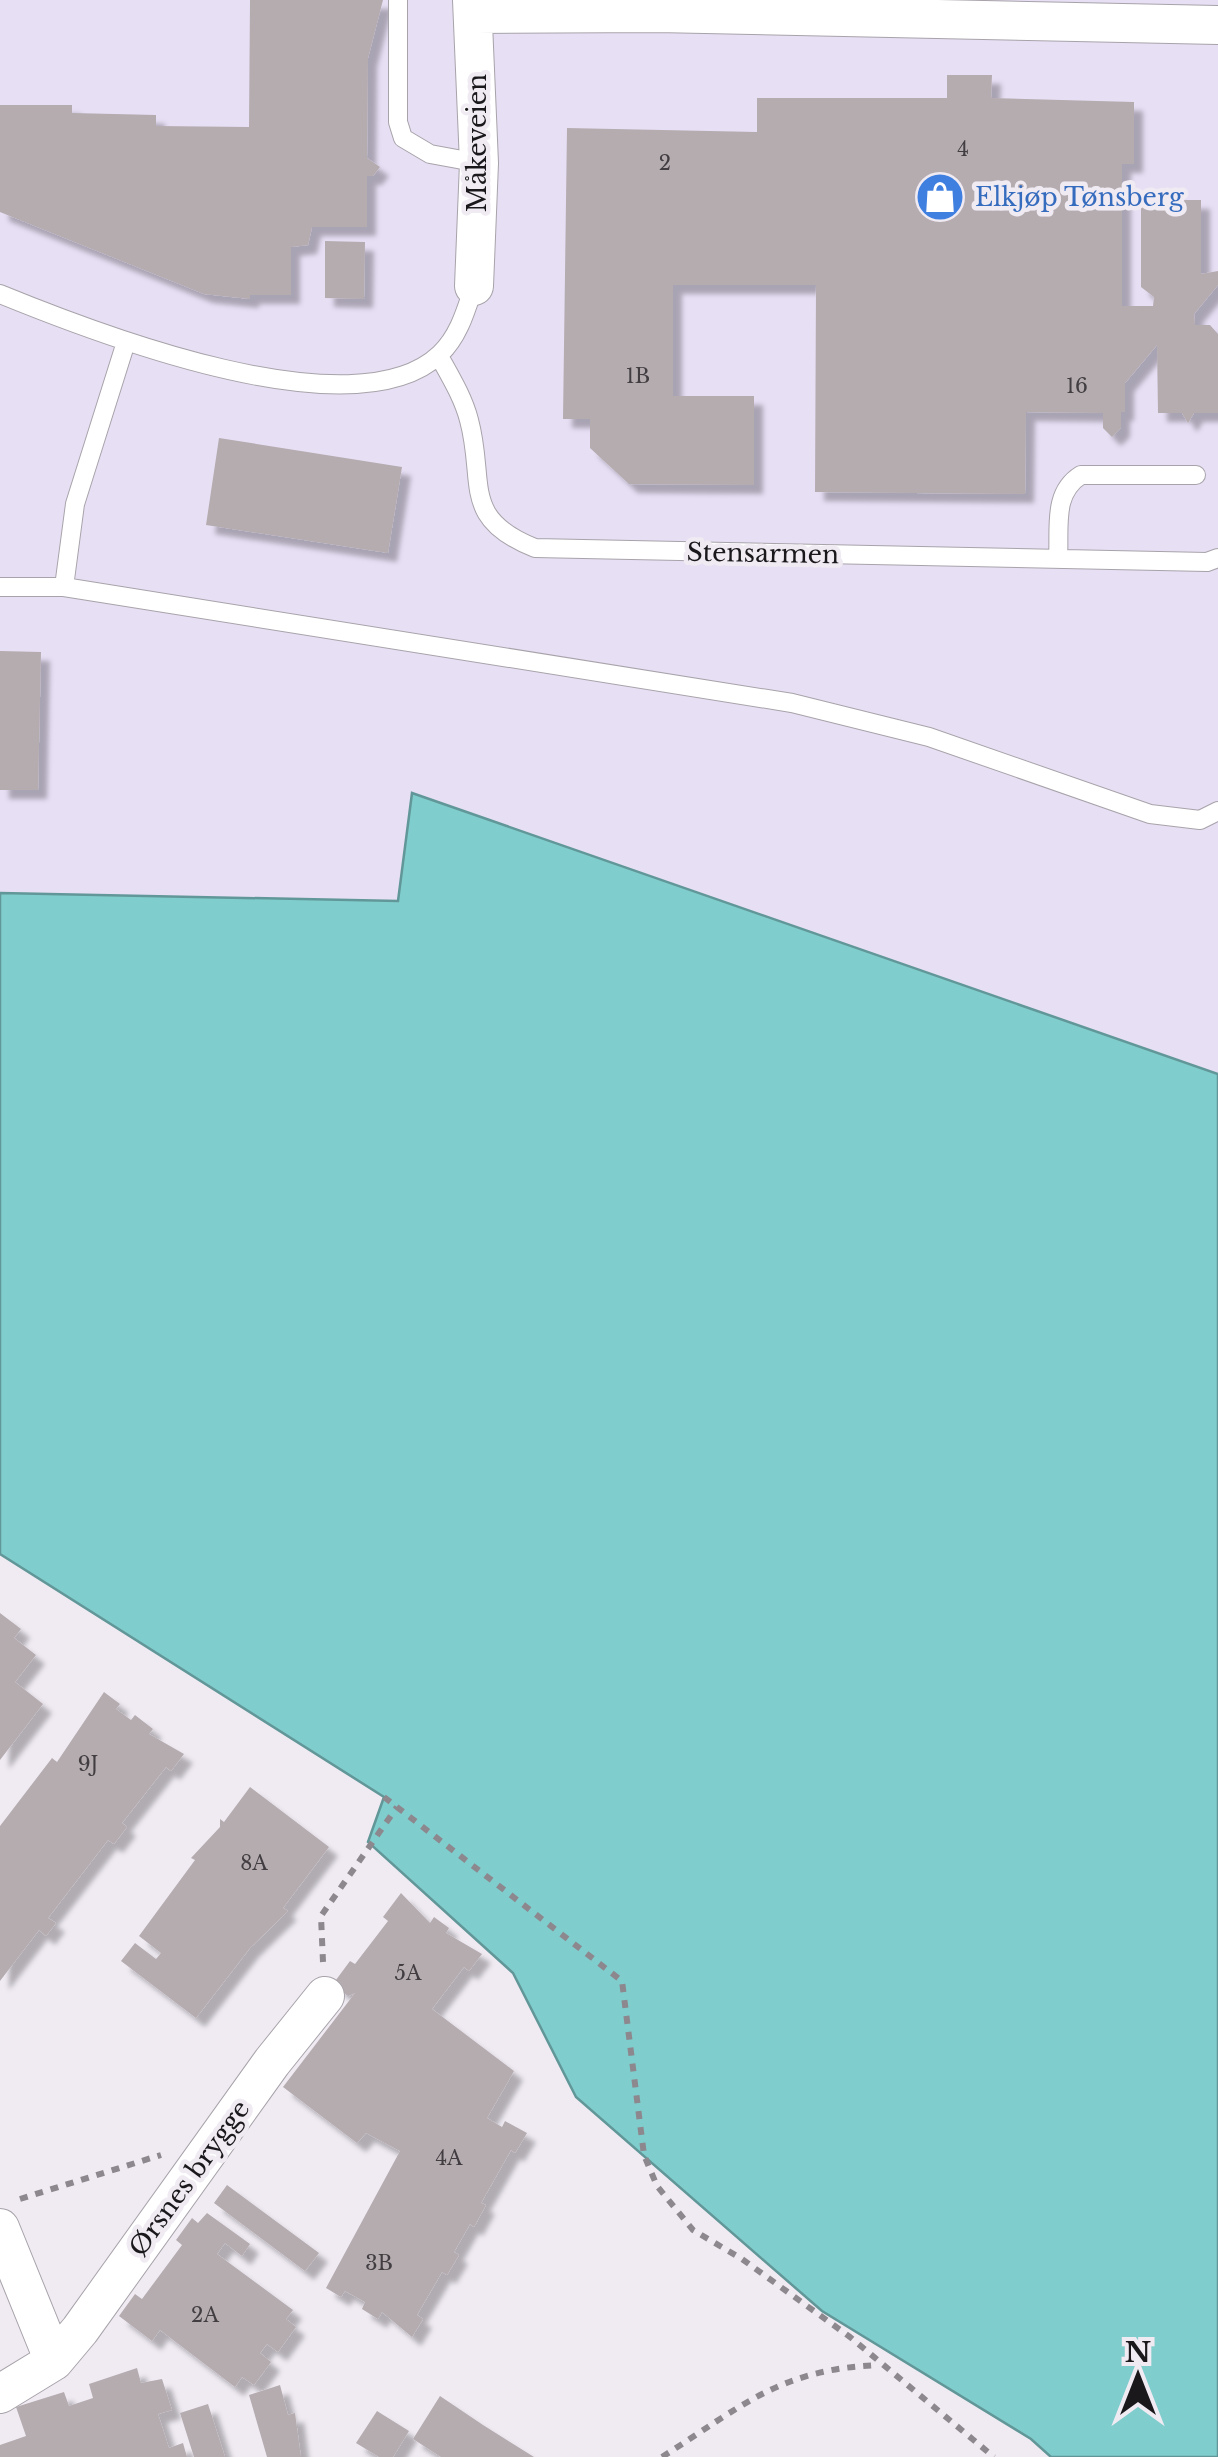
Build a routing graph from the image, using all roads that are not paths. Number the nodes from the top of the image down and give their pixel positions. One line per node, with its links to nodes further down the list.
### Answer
1 (398, 0): 4 (lane)
2 (476, 5): 3 (street); 4 (street, Måkeveien)
3 (1218, 25)
4 (479, 163): 5 (street, Måkeveien)
5 (474, 286): 8 (lane)
6 (0, 294): 7 (lane)
7 (126, 342): 8 (lane); 12 (lane)
8 (438, 356): 11 (lane, Stensarmen)
9 (1196, 475): 11 (lane)
10 (1218, 558): 11 (lane, Stensarmen)
11 (1058, 559)
12 (64, 586): 13 (lane); 14 (lane)
13 (0, 587)
14 (1218, 811)
15 (325, 1996): 17 (street, Ørsnes brygge)
16 (9, 2214): 17 (street)
17 (54, 2361): 18 (street, Ørsnes brygge)
18 (0, 2394)

